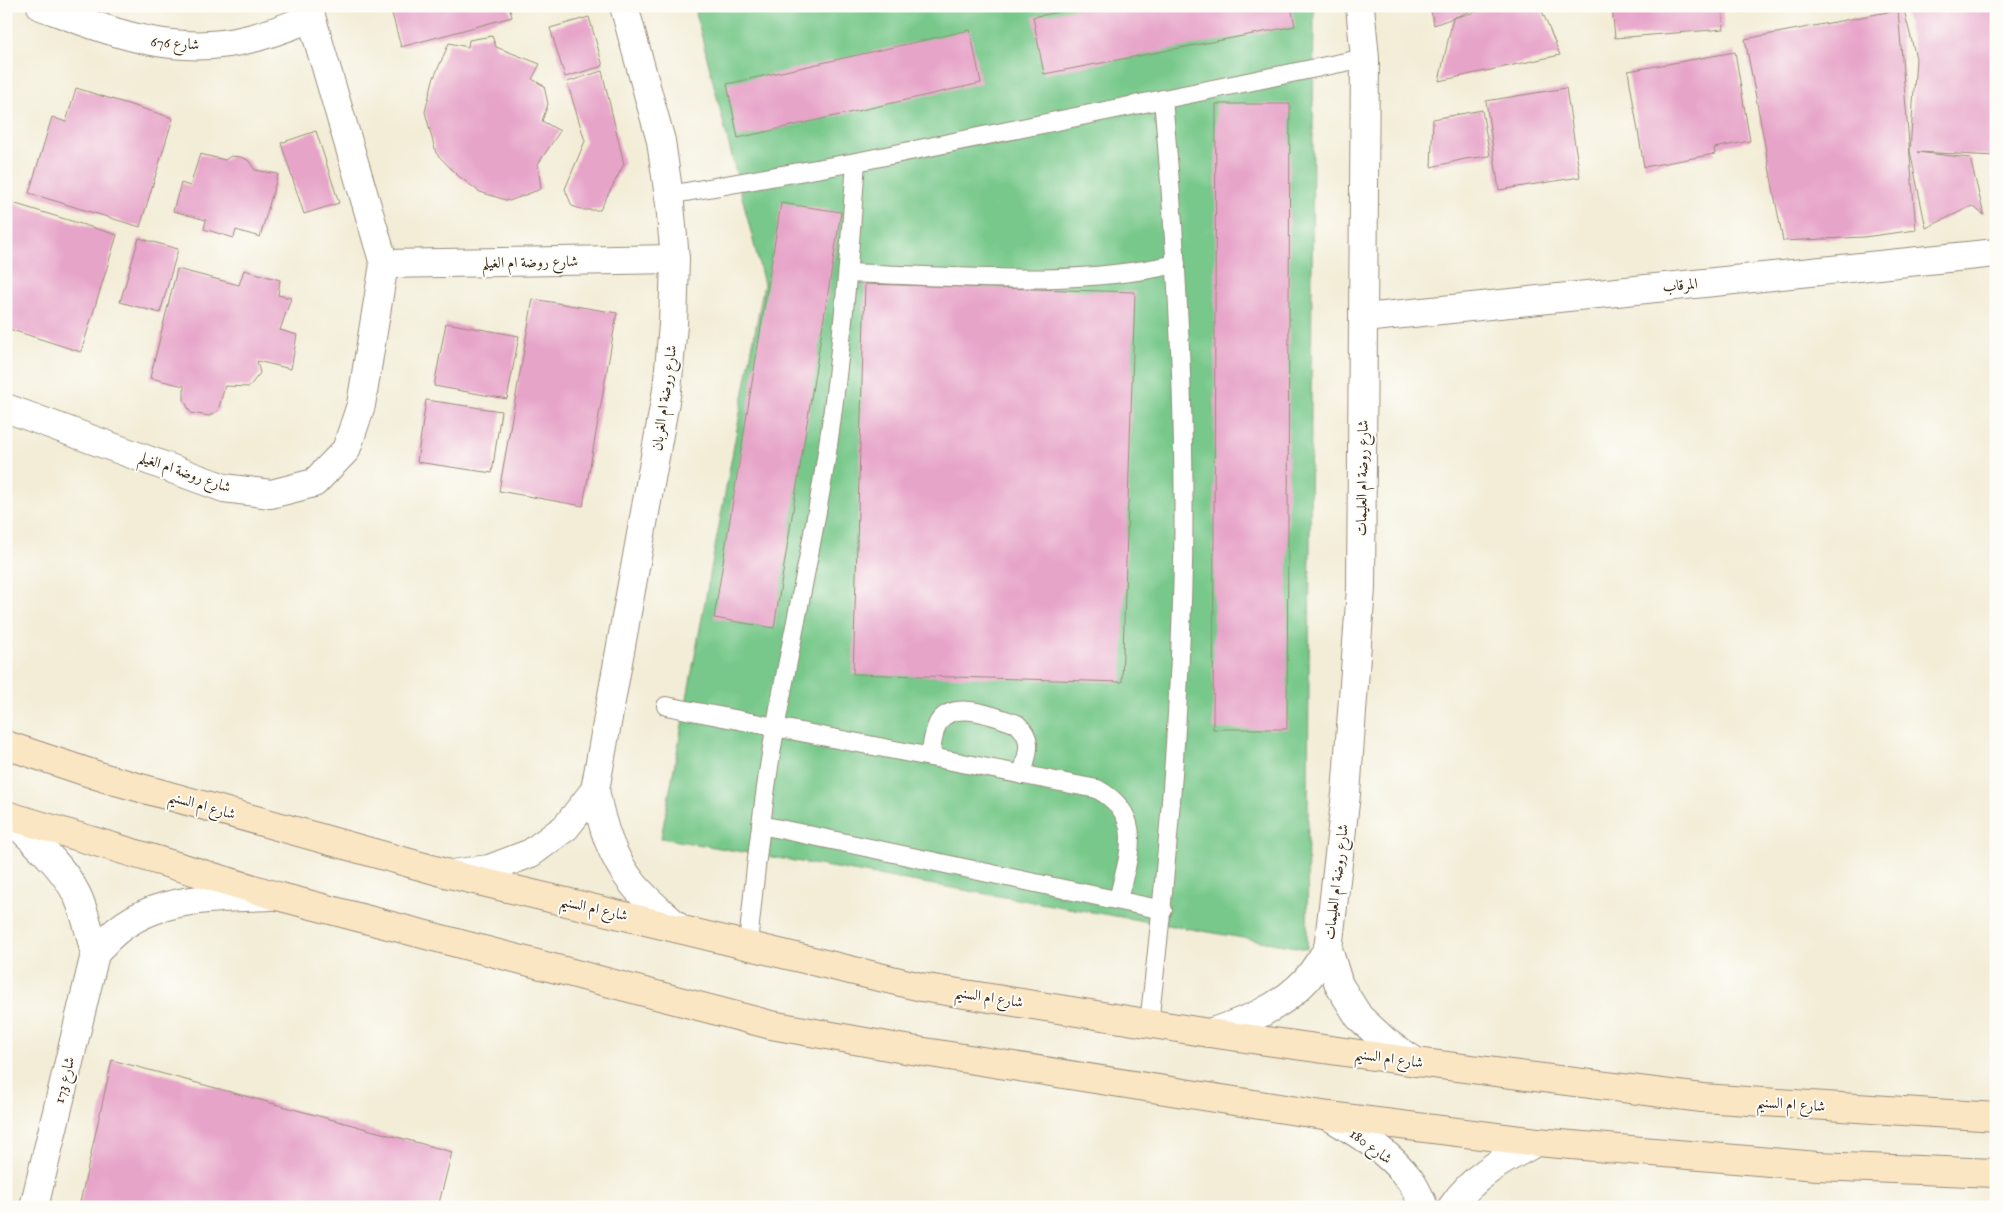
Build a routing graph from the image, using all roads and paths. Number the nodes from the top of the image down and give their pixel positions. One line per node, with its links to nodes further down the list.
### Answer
1 (41, 6): 4 (street, شارع 676)
2 (624, 6): 8 (street, شارع روضة ام الغربان)
3 (1360, 6): 5 (street, شارع روضة ام العليمات)
4 (310, 12): 11 (street, شارع روضة ام الغيلم)
5 (1365, 58): 6 (lane); 14 (street, شارع روضة ام العليمات)
6 (1163, 99): 7 (lane); 12 (lane)
7 (856, 162): 8 (lane); 13 (lane)
8 (669, 195): 10 (street, شارع روضة ام الغربان)
9 (1996, 253): 14 (street, المرقاب)
10 (675, 259): 11 (street, شارع روضة ام الغيلم); 21 (street, شارع روضة ام الغربان)
11 (384, 264): 15 (street, شارع روضة ام الغيلم)
12 (1176, 264): 13 (lane); 27 (lane)
13 (848, 273): 17 (lane)
14 (1364, 318): 30 (street, شارع روضة ام العليمات)
15 (6, 408)
16 (666, 706): 17 (lane)
17 (776, 727): 19 (lane); 23 (lane)
18 (6, 745): 24 (main road, شارع ام السنيم)
19 (930, 757): 20 (lane); 20 (lane)
20 (1022, 775): 26 (lane)
21 (595, 790): 24 (street, شارع روضة ام الغربان); 28 (street, شارع روضة ام الغربان)
22 (7, 816): 25 (main road); 31 (street, شارع 173)
23 (761, 825): 26 (lane); 29 (lane)
24 (449, 874): 28 (main road, شارع ام السنيم)
25 (277, 896): 31 (street, شارع 173); 35 (main road)
26 (1118, 900): 27 (lane)
27 (1163, 910): 32 (lane)
28 (679, 928): 29 (main road, شارع ام السنيم)
29 (748, 945): 32 (main road, شارع ام السنيم)
30 (1328, 949): 33 (street, شارع روضة ام العليمات); 34 (street, شارع روضة ام العليمات)
31 (95, 954): 39 (street, شارع 173)
32 (1149, 1023): 33 (main road, شارع ام السنيم)
33 (1209, 1033): 34 (main road, شارع ام السنيم)
34 (1416, 1062): 36 (main road, شارع ام السنيم)
35 (1328, 1116): 37 (main road); 40 (street, شارع 180)
36 (1996, 1117)
37 (1537, 1142): 38 (main road); 41 (street)
38 (1996, 1173)
39 (34, 1207)
40 (1424, 1207)
41 (1452, 1207)

